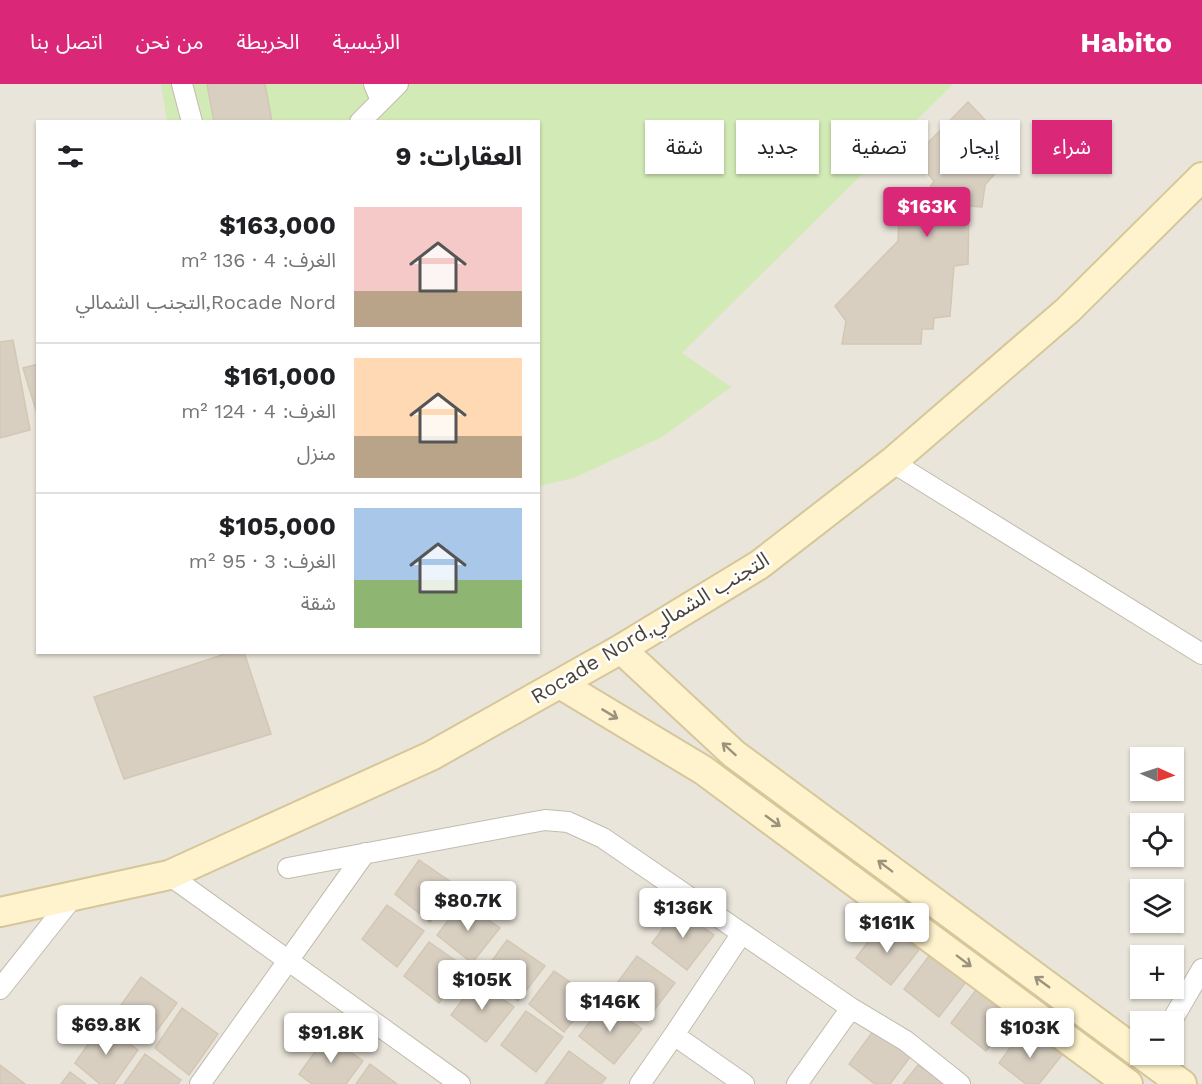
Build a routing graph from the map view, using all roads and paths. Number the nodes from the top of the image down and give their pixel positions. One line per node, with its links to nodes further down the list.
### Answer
1 (182, 84): 4 (street)
2 (398, 84): 3 (street)
3 (378, 93): 5 (street)
4 (191, 120)
5 (361, 120)
6 (1202, 177): 7 (main road, Rocade Nord,التجنب الشمالي)
7 (892, 462): 8 (main road, Rocade Nord,التجنب الشمالي); 9 (street)
8 (621, 649): 10 (main road, Rocade Nord,التجنب الشمالي); 23 (main road, one-way to 8)
9 (1202, 654)
10 (560, 684): 13 (main road, Rocade Nord,التجنب الشمالي); 32 (main road, one-way to 32)
11 (365, 853): 12 (street); 16 (street); 17 (street)
12 (288, 868)
13 (169, 876): 14 (main road, Rocade Nord,التجنب الشمالي); 17 (street)
14 (73, 897): 15 (main road, Rocade Nord,التجنب الشمالي); 19 (street)
15 (0, 912)
16 (742, 933): 20 (street); 22 (street)
17 (288, 961): 26 (street); 27 (street)
18 (1202, 969): 21 (street)
19 (0, 989)
20 (851, 1008): 30 (street); 31 (street)
21 (1177, 1011)
22 (674, 1035): 28 (street); 29 (street)
23 (1130, 1045)
24 (1140, 1065): 32 (street)
25 (1157, 1065): 33 (main road)
26 (200, 1084)
27 (460, 1084)
28 (640, 1084)
29 (744, 1084)
30 (797, 1084)
31 (960, 1084)
32 (1129, 1084)
33 (1182, 1084)

